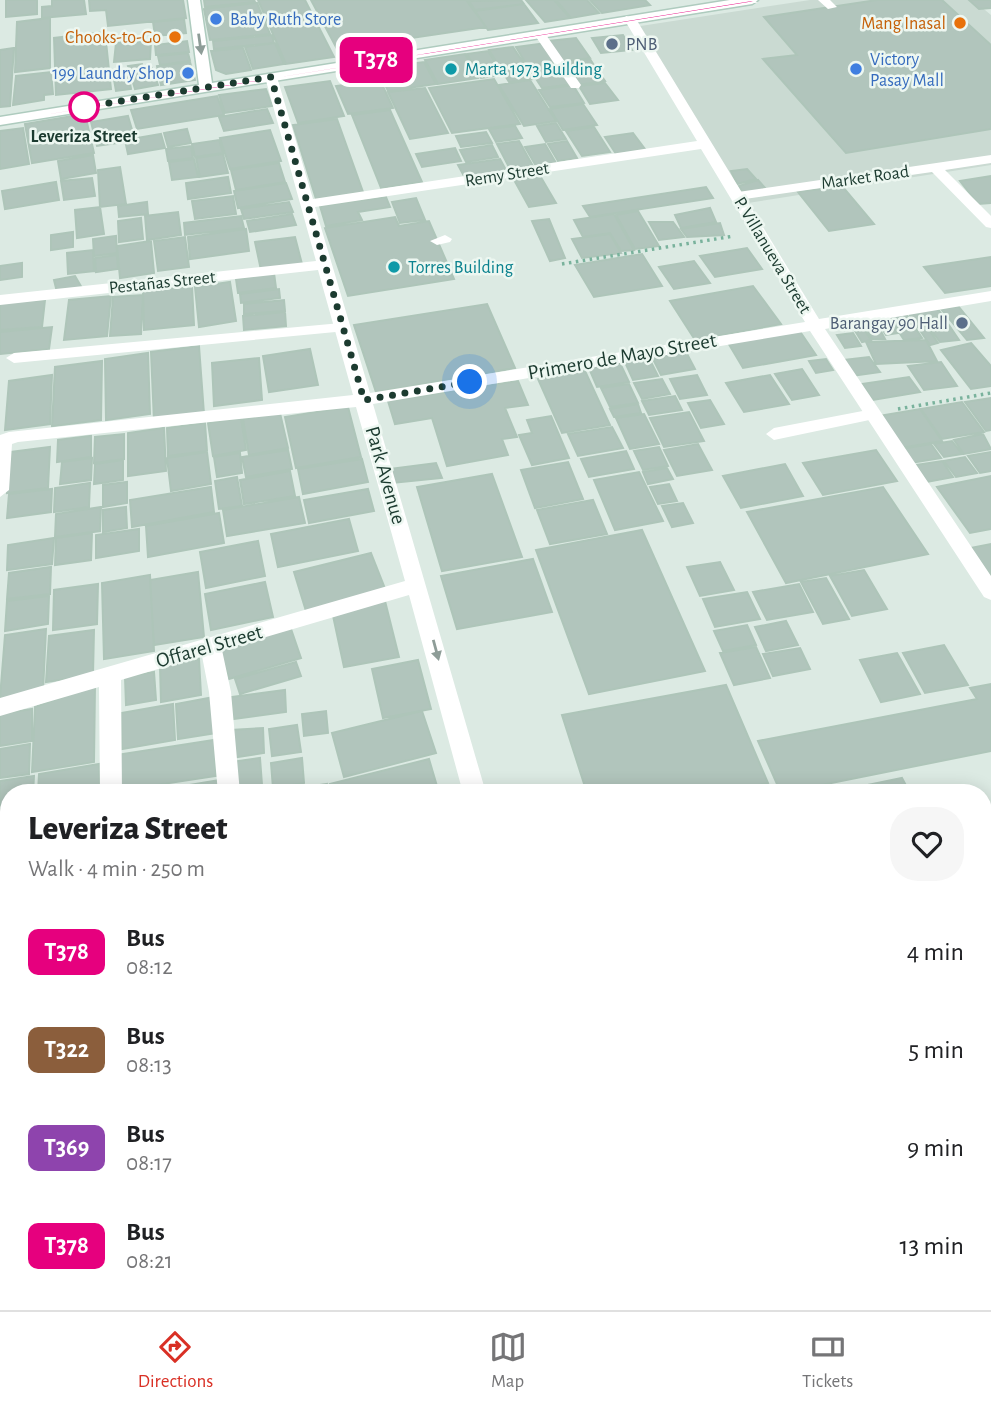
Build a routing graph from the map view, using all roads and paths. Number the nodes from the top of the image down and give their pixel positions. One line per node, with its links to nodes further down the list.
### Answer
1 (194, 0): 7 (street, one-way to 7)
2 (752, 0): 3 (street)
3 (630, 19): 4 (street); 9 (street, P. Villanueva Street)
4 (540, 34): 5 (street); 6 (lane)
5 (271, 77): 7 (street); 13 (street, Park Avenue)
6 (575, 85)
7 (206, 88): 8 (street)
8 (0, 121)
9 (707, 144): 12 (street, P. Villanueva Street); 13 (street, Remy Street)
10 (991, 159): 11 (lane, Market Road)
11 (935, 167): 12 (lane, Market Road); 14 (lane)
12 (738, 196): 15 (street, P. Villanueva Street)
13 (307, 204): 16 (street, Park Avenue)
14 (991, 224)
15 (760, 232): 17 (path); 20 (street, P. Villanueva Street)
16 (327, 260): 19 (street, Pestañas Street); 21 (street, Park Avenue)
17 (562, 264)
18 (991, 296): 20 (street, Primero de Mayo Street)
19 (0, 300)
20 (814, 324): 24 (street, Primero de Mayo Street); 25 (street, P. Villanueva Street)
21 (341, 328): 22 (lane); 24 (street, Park Avenue)
22 (14, 358)
23 (991, 393): 25 (path)
24 (364, 400): 27 (street, Primero de Mayo Street); 28 (street, Park Avenue)
25 (873, 414): 26 (lane); 29 (street, P. Villanueva Street)
26 (774, 435)
27 (0, 490)
28 (418, 584): 30 (street, Offarel Street); 35 (street, Park Avenue, one-way to 35)
29 (991, 592)
30 (210, 645): 31 (street, Offarel Street); 34 (street)
31 (110, 674): 32 (street, Offarel Street); 33 (street)
32 (0, 706)
33 (111, 784)
34 (228, 784)
35 (473, 784)

